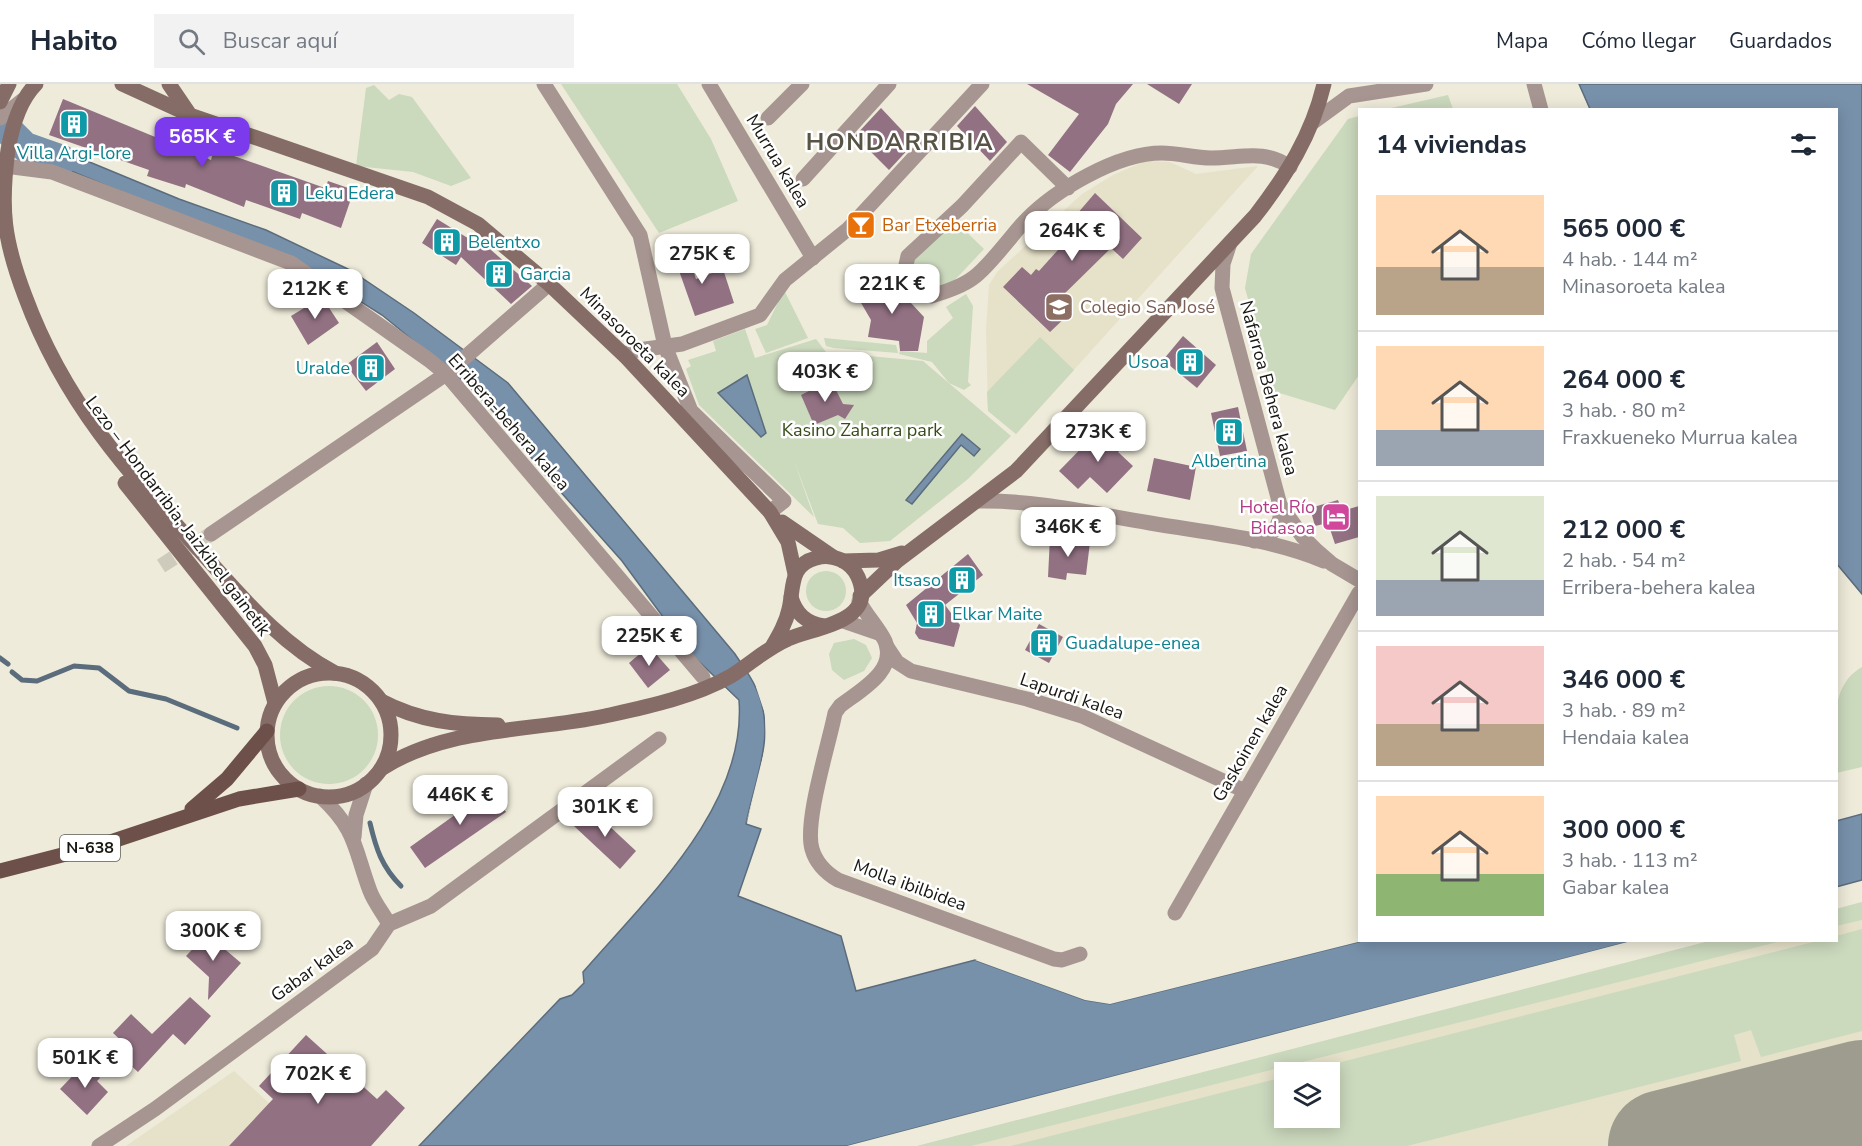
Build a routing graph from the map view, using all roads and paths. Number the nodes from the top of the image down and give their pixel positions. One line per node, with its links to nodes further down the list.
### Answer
1 (122, 84): 13 (main road, Minasoroeta kalea)
2 (169, 84): 13 (main road)
3 (544, 84): 25 (street)
4 (709, 84): 23 (street, Murrua kalea)
5 (802, 84): 15 (street)
6 (889, 84): 19 (street)
7 (982, 84): 23 (street)
8 (1324, 84): 16 (main road)
9 (1426, 84): 16 (street)
10 (1534, 84): 12 (street)
11 (29, 92): 14 (street); 17 (main road, Lezo – Hondarribia, Jaizkibel gainetik)
12 (1540, 108)
13 (190, 115): 24 (main road, Minasoroeta kalea)
14 (0, 118)
15 (768, 118)
16 (1312, 123): 18 (main road)
17 (6, 159): 27 (street, Erribera-behera kalea); 45 (main road, Lezo – Hondarribia, Jaizkibel gainetik)
18 (1290, 167): 20 (street); 21 (main road)
19 (803, 179)
20 (1068, 188): 20 (street)
21 (1230, 243): 28 (main road); 29 (street, Nafarroa Behera kalea)
22 (0, 255): 48 (main road, Lezo – Hondarribia, Jaizkibel gainetik)
23 (813, 258): 25 (street)
24 (549, 284): 26 (main road, Minasoroeta kalea); 27 (street)
25 (665, 346): 26 (street); 30 (street)
26 (625, 356): 30 (main road, Minasoroeta kalea)
27 (447, 373): 31 (street); 46 (street, Erribera-behera kalea)
28 (979, 501): 32 (street); 33 (main road)
29 (1280, 505): 32 (street); 35 (street, Nafarroa Behera kalea)
30 (770, 512): 34 (main road, Minasoroeta kalea); 36 (main road, Minasoroeta kalea)
31 (211, 534)
32 (1254, 541): 35 (street)
33 (911, 550): 34 (main road); 40 (main road)
34 (838, 559): 36 (main road); 40 (main road)
35 (1332, 564): 37 (street, Nafarroa Behera kalea)
36 (795, 574): 39 (main road)
37 (1358, 579)
38 (1358, 595): 55 (street, Gaskoinen kalea)
39 (791, 597): 42 (main road); 44 (main road)
40 (859, 599): 41 (main road); 43 (street)
41 (843, 621): 42 (main road); 43 (street)
42 (824, 626): 44 (main road)
43 (885, 646): 55 (street, Lapurdi kalea); 62 (street, Molla ibilbidea)
44 (772, 647): 46 (main road)
45 (335, 673): 47 (main road, N-638); 48 (main road, N-638)
46 (700, 684): 49 (main road)
47 (381, 701): 49 (main road); 52 (main road, N-638)
48 (275, 703): 50 (main road, N-638)
49 (546, 726): 52 (main road)
50 (267, 731): 54 (main road, N-638); 57 (main road, N-638)
51 (659, 739): 61 (street)
52 (381, 769): 53 (main road, N-638)
53 (366, 784): 56 (main road, N-638); 58 (street)
54 (299, 789): 56 (main road, N-638); 57 (main road, N-638)
55 (1245, 792): 60 (street, Gaskoinen kalea)
56 (320, 796): 58 (street)
57 (178, 818): 59 (main road, N-638)
58 (354, 837): 61 (street)
59 (0, 871)
60 (1175, 913)
61 (389, 924): 63 (street, Gabar kalea)
62 (1080, 954)
63 (99, 1146)

